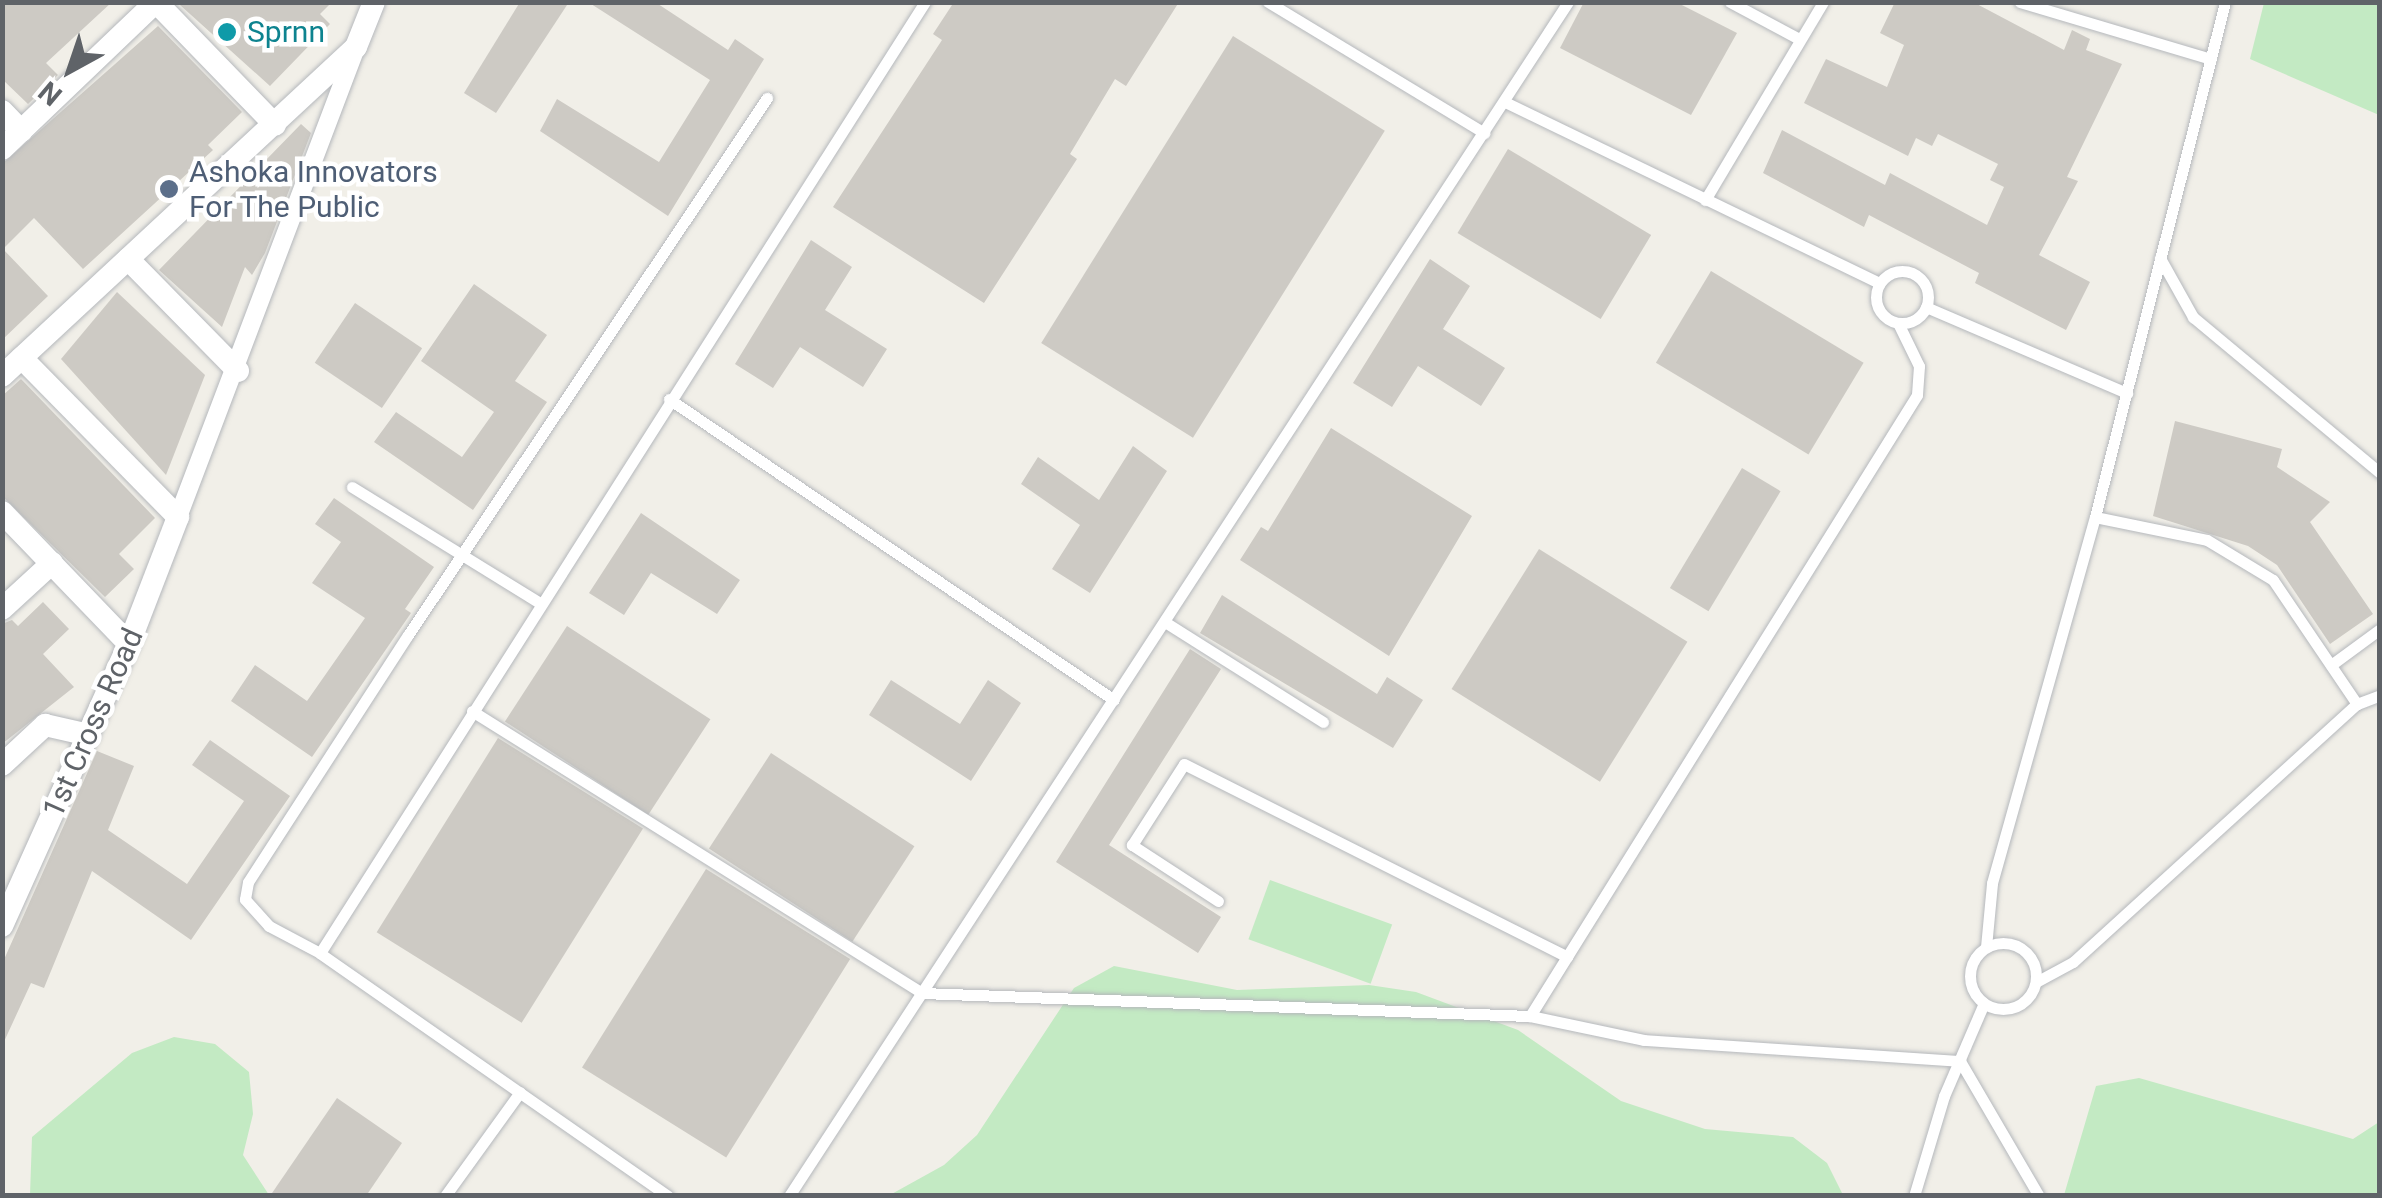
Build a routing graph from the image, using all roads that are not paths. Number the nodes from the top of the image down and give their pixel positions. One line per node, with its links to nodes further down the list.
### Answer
1 (156, 2): 16 (street); 17 (street)
2 (374, 2): 11 (street)
3 (925, 2): 30 (lane)
4 (1268, 2): 18 (lane)
5 (1568, 2): 14 (lane)
6 (1730, 2): 10 (lane)
7 (1823, 2): 10 (lane)
8 (2020, 2): 12 (lane)
9 (2225, 2): 12 (lane)
10 (1799, 39): 20 (lane)
11 (356, 47): 16 (street); 27 (street)
12 (2211, 59): 21 (lane)
13 (767, 98): 36 (lane)
14 (1506, 102): 18 (lane); 20 (lane)
15 (2, 111): 17 (street)
16 (275, 125): 22 (street)
17 (21, 131): 19 (street)
18 (1484, 133): 40 (lane)
19 (2, 149)
20 (1705, 200): 23 (lane)
21 (2160, 258): 29 (lane); 31 (lane)
22 (128, 260): 26 (street); 27 (street)
23 (1880, 283): 24 (lane); 25 (lane)
24 (1926, 307): 25 (lane); 29 (lane)
25 (1898, 323): 55 (lane)
26 (22, 358): 28 (street); 34 (street)
27 (238, 371): 34 (street)
28 (2, 376)
29 (2128, 393): 35 (lane)
30 (669, 399): 38 (lane); 45 (lane)
31 (2380, 474)
32 (352, 487): 36 (lane)
33 (2, 512): 37 (street)
34 (178, 517): 42 (street, 1st Cross Road)
35 (2095, 517): 43 (lane); 53 (lane)
36 (461, 555): 38 (lane); 54 (lane)
37 (52, 563): 39 (street); 42 (street)
38 (540, 603): 47 (lane)
39 (2, 609)
40 (1165, 622): 45 (lane); 48 (lane)
41 (2380, 629): 43 (lane)
42 (130, 644): 49 (street, 1st Cross Road)
43 (2331, 665): 46 (lane)
44 (2380, 695): 46 (lane)
45 (1114, 700): 57 (lane)
46 (2357, 704): 56 (lane)
47 (472, 711): 54 (lane); 57 (lane)
48 (1324, 722)
49 (89, 734): 50 (street); 52 (street, 1st Cross Road)
50 (2, 765)
51 (1218, 901): 55 (lane)
52 (2, 926)
53 (1986, 947): 56 (lane); 58 (lane)
54 (320, 953): 61 (lane)
55 (1567, 957): 59 (lane)
56 (2036, 982): 58 (lane)
57 (922, 993): 59 (lane); 64 (lane)
58 (1984, 1002): 60 (lane)
59 (1530, 1016): 60 (lane)
60 (1960, 1062): 65 (lane); 66 (lane)
61 (520, 1092): 62 (lane); 63 (lane)
62 (445, 1196)
63 (668, 1196)
64 (789, 1196)
65 (1914, 1196)
66 (2039, 1196)

